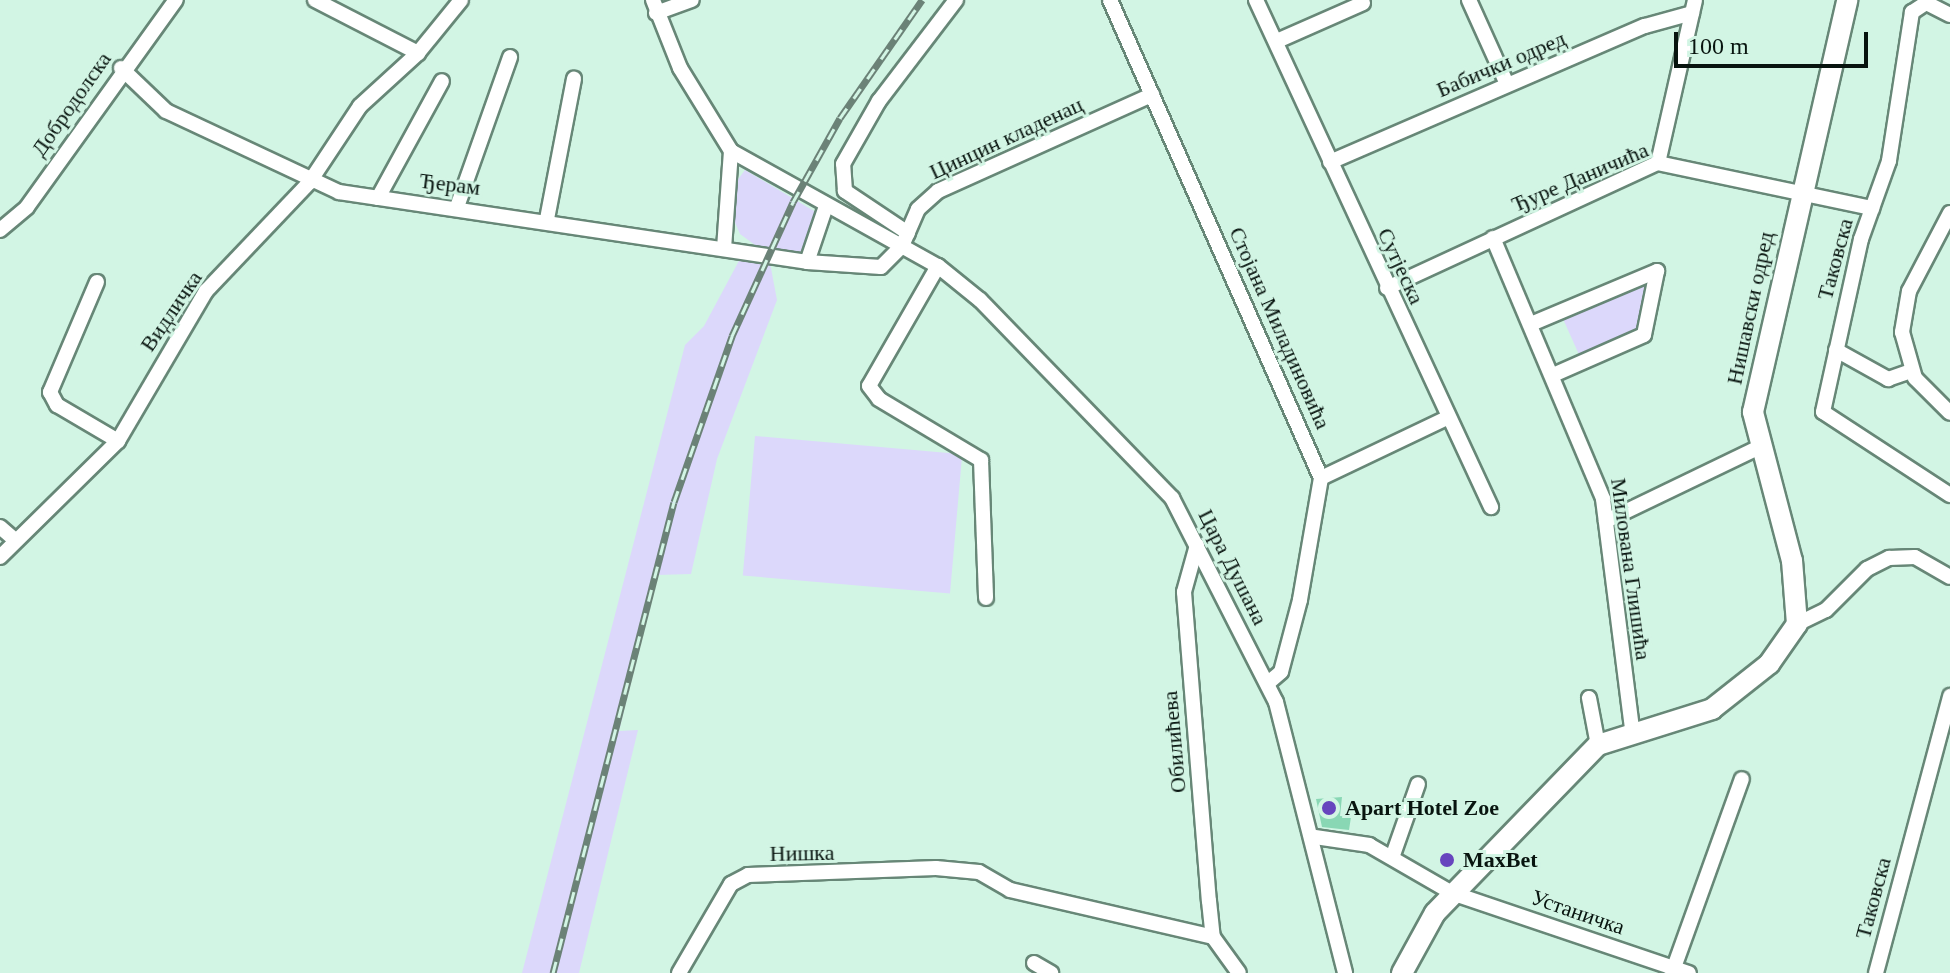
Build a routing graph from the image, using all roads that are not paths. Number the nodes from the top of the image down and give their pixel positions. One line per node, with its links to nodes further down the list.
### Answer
1 (176, 0): 17 (street, Добродолска)
2 (315, 0): 15 (street)
3 (692, 0): 11 (street)
4 (956, 0): 35 (street)
5 (1110, 0): 21 (street, Стојана Миладиновића)
6 (1256, 0): 14 (street, Сутјеска)
7 (1469, 0): 20 (street)
8 (1847, 0): 26 (street, Нишавски одред)
9 (455, 2): 15 (street, Видличка)
10 (1363, 3): 14 (street)
11 (654, 7): 22 (street)
12 (1685, 7): 20 (street, Бабички одред); 24 (street)
13 (1950, 15): 30 (street, Таковска)
14 (1277, 41): 23 (street, Сутјеска)
15 (418, 53): 25 (street, Видличка)
16 (510, 57): 29 (street)
17 (121, 68): 25 (street, Ђерам); 33 (street, Добродолска)
18 (574, 79): 32 (street)
19 (442, 81): 27 (street)
20 (1507, 84): 23 (street, Бабички одред)
21 (1152, 95): 35 (street, Цинцин кладенац); 49 (street, Стојана Миладиновића)
22 (731, 151): 28 (street); 36 (street)
23 (1330, 162): 40 (street, Сутјеска)
24 (1658, 163): 26 (street, Ђуре Даничића); 34 (street, Ђуре Даничића)
25 (309, 183): 27 (street, Ђерам); 47 (street, Видличка)
26 (1801, 189): 30 (street); 48 (street, Нишавски одред)
27 (378, 198): 29 (street, Ђерам)
28 (826, 206): 35 (street); 37 (street)
29 (457, 207): 32 (street, Ђерам)
30 (1872, 208): 42 (street, Таковска)
31 (1950, 213): 43 (street)
32 (547, 219): 36 (street, Ђерам)
33 (0, 230)
34 (1493, 238): 40 (street, Ђуре Даничића); 41 (street, Милована Глишића)
35 (905, 240): 37 (street); 38 (street, Цара Душана)
36 (724, 249): 37 (street, Ђерам)
37 (807, 262)
38 (938, 266): 55 (street, Цара Душана); 58 (street)
39 (97, 282): 47 (street)
40 (1387, 288): 46 (street, Сутјеска)
41 (1531, 324): 44 (street, Милована Глишића); 44 (street)
42 (1836, 350): 43 (street); 50 (street, Таковска)
43 (1911, 371): 45 (street)
44 (1553, 375): 52 (street, Милована Глишића)
45 (1950, 413)
46 (1447, 418): 49 (street); 51 (street, Сутјеска)
47 (118, 441): 54 (street, Видличка)
48 (1758, 448): 52 (street); 59 (street, Нишавски одред)
49 (1321, 478): 60 (street)
50 (1950, 495)
51 (1491, 507)
52 (1606, 521): 63 (street, Милована Глишића)
53 (0, 527): 54 (street)
54 (16, 541): 56 (street, Видличка)
55 (1197, 545): 60 (street, Цара Душана); 70 (street, Обилићева)
56 (0, 557)
57 (1950, 577): 59 (street)
58 (986, 598)
59 (1797, 624): 63 (street)
60 (1269, 682): 67 (street, Цара Душана)
61 (1950, 696): 78 (street, Таковска)
62 (1589, 698): 64 (street)
63 (1632, 730): 64 (street)
64 (1598, 745): 69 (street)
65 (1742, 779): 72 (street)
66 (1418, 784): 68 (street)
67 (1315, 837): 68 (street, Устаничка); 76 (street, Цара Душана)
68 (1393, 855): 69 (street, Устаничка)
69 (1452, 893): 72 (street, Устаничка); 77 (street)
70 (1213, 937): 73 (street, Нишка); 75 (street)
71 (1034, 963): 74 (street)
72 (1679, 971)
73 (679, 973)
74 (1051, 973)
75 (1239, 973)
76 (1345, 973)
77 (1402, 973)
78 (1876, 973)

